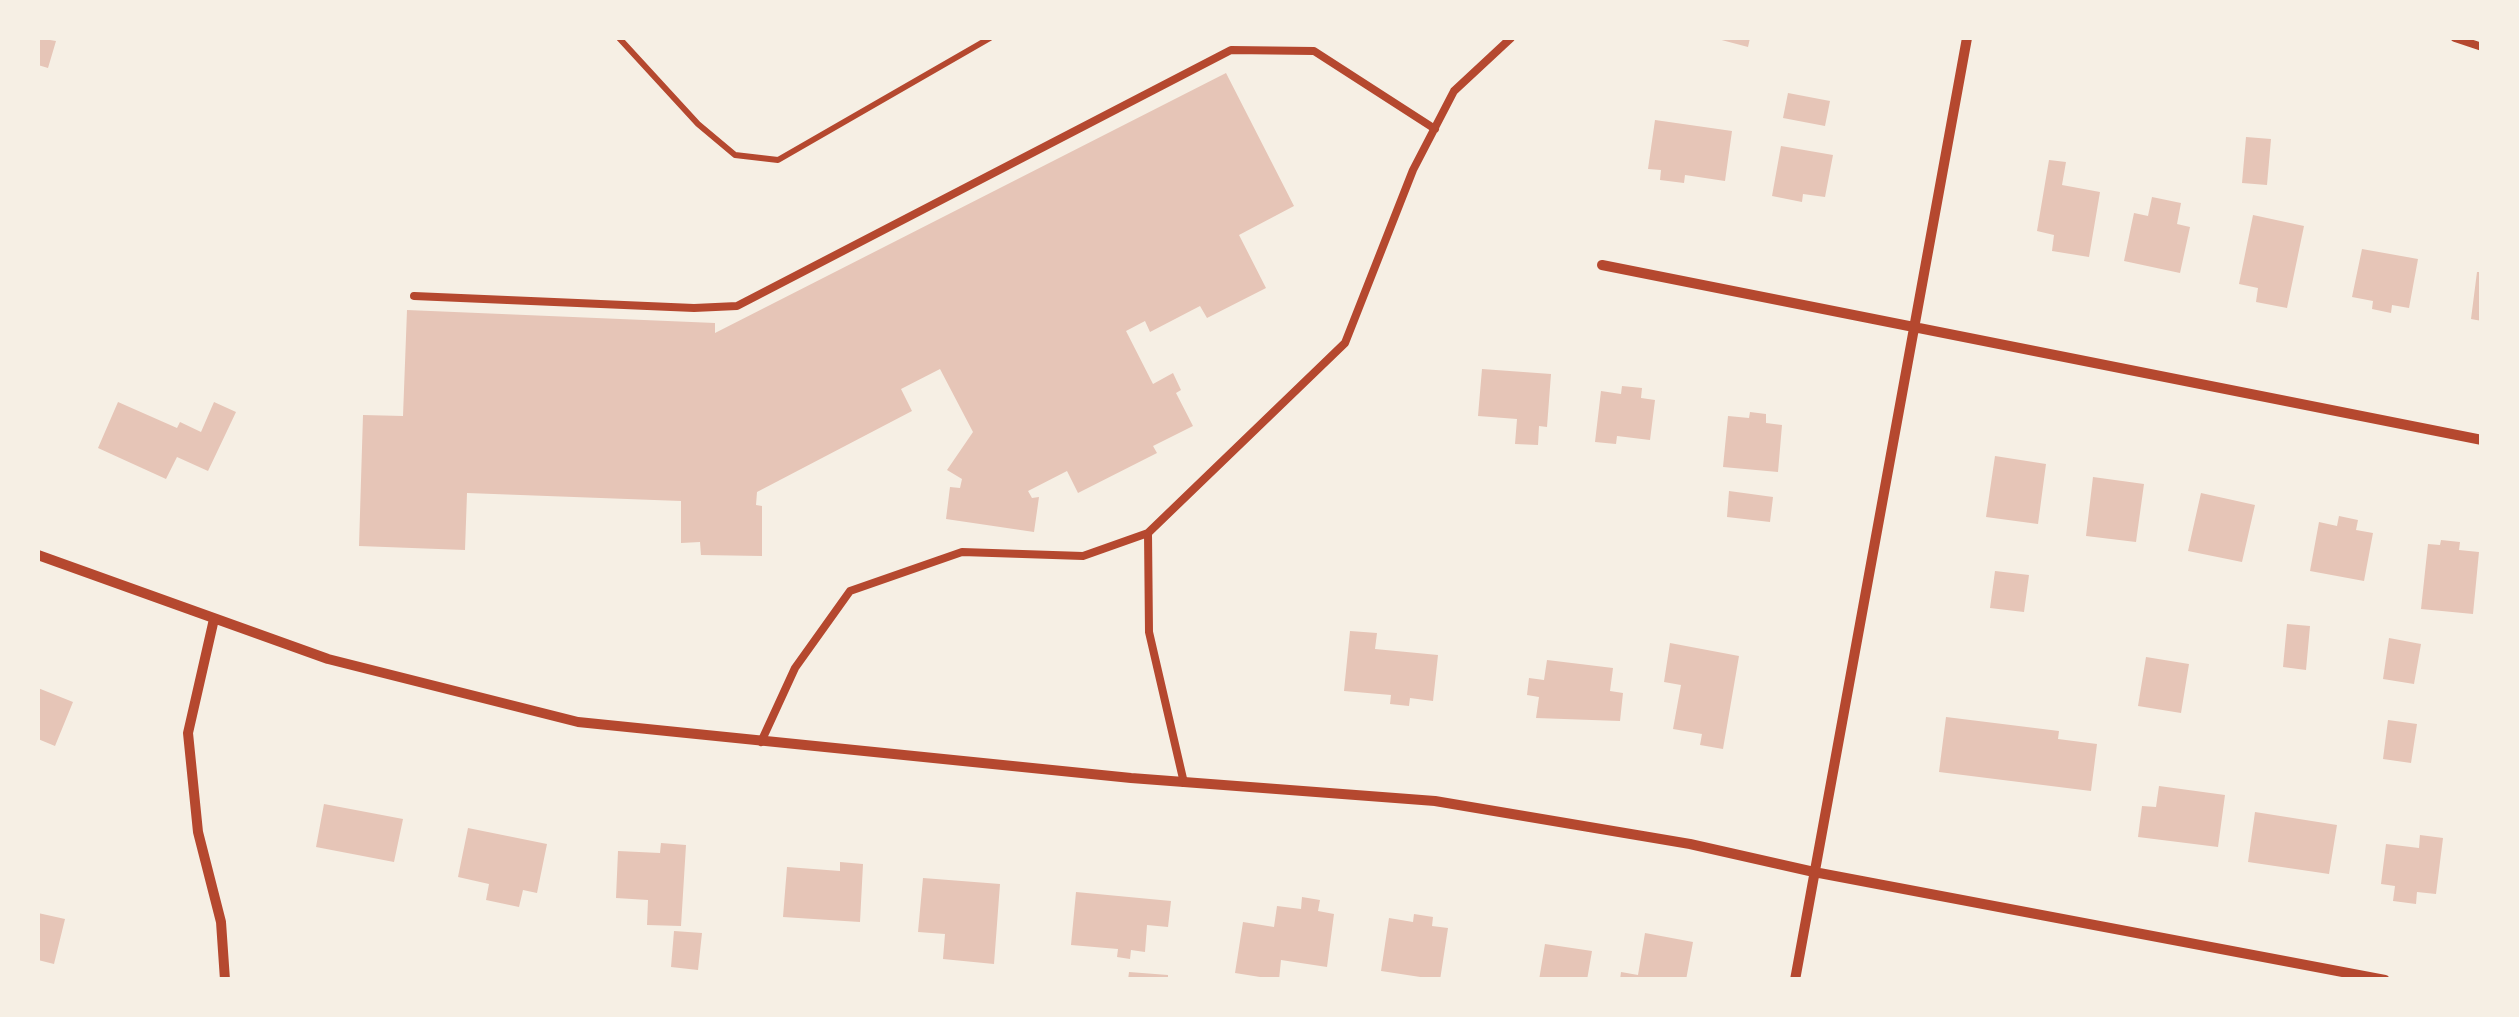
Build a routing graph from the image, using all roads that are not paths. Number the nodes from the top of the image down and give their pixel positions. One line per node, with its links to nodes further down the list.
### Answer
1 (1511, 38): 5 (lane)
2 (1967, 38): 8 (street)
3 (2456, 38): 4 (lane)
4 (2482, 48)
5 (1435, 129): 7 (lane); 10 (lane)
6 (1602, 264): 8 (street)
7 (414, 296)
8 (1914, 330): 9 (street); 15 (street)
9 (2482, 440)
10 (1148, 533): 13 (lane); 14 (lane)
11 (38, 556): 12 (street)
12 (214, 619): 13 (street); 16 (street)
13 (761, 742): 14 (street)
14 (1184, 782): 15 (street)
15 (1814, 872): 17 (street); 18 (street)
16 (225, 980)
17 (1794, 980)
18 (2385, 980)

